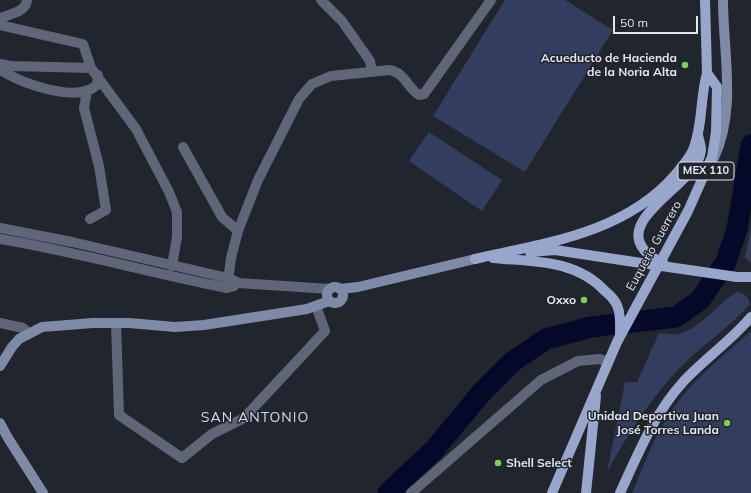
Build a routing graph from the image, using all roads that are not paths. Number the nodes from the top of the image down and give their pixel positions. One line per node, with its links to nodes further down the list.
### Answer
1 (27, 0): 6 (street)
2 (321, 0): 11 (street)
3 (491, 0): 11 (street)
4 (705, 0): 12 (main road, Euquerio Guerrero / MEX 110)
5 (723, 0): 16 (main road)
6 (0, 18)
7 (0, 25): 10 (street)
8 (0, 64): 10 (street)
9 (0, 70): 13 (street)
10 (94, 71): 13 (street); 23 (street)
11 (372, 72): 19 (street)
12 (707, 73): 14 (main road); 16 (main road, Euquerio Guerrero / MEX 110)
13 (87, 91): 17 (street)
14 (698, 133): 22 (main road); 24 (main road, bridge)
15 (183, 147): 19 (street)
16 (702, 182): 38 (main road, Euquerio Guerrero / MEX 110)
17 (90, 219)
18 (0, 228): 23 (street)
19 (238, 231): 26 (street)
20 (0, 239): 29 (street)
21 (493, 258): 22 (main road); 24 (main road, bridge); 38 (main road)
22 (475, 259): 28 (main road)
23 (172, 266): 26 (street)
24 (699, 272): 25 (main road, bridge)
25 (751, 277)
26 (228, 278): 27 (street); 29 (street)
27 (239, 283): 29 (street); 30 (street)
28 (358, 287): 30 (main road); 31 (main road)
29 (227, 288)
30 (335, 289): 31 (main road); 32 (main road)
31 (341, 300): 32 (main road)
32 (329, 301): 33 (main road)
33 (316, 306): 36 (main road); 36 (street)
34 (751, 317): 47 (main road)
35 (0, 323): 37 (street)
36 (116, 323): 37 (main road)
37 (29, 333): 40 (main road)
38 (618, 340): 39 (main road, Euquerio Guerrero / MEX 110)
39 (608, 362): 41 (main road, Euquerio Guerrero / MEX 110); 44 (street)
40 (0, 366)
41 (597, 386): 45 (main road, Euquerio Guerrero / MEX 110); 46 (main road)
42 (0, 423): 43 (main road)
43 (43, 493)
44 (411, 493)
45 (552, 493)
46 (586, 493)
47 (620, 493)

